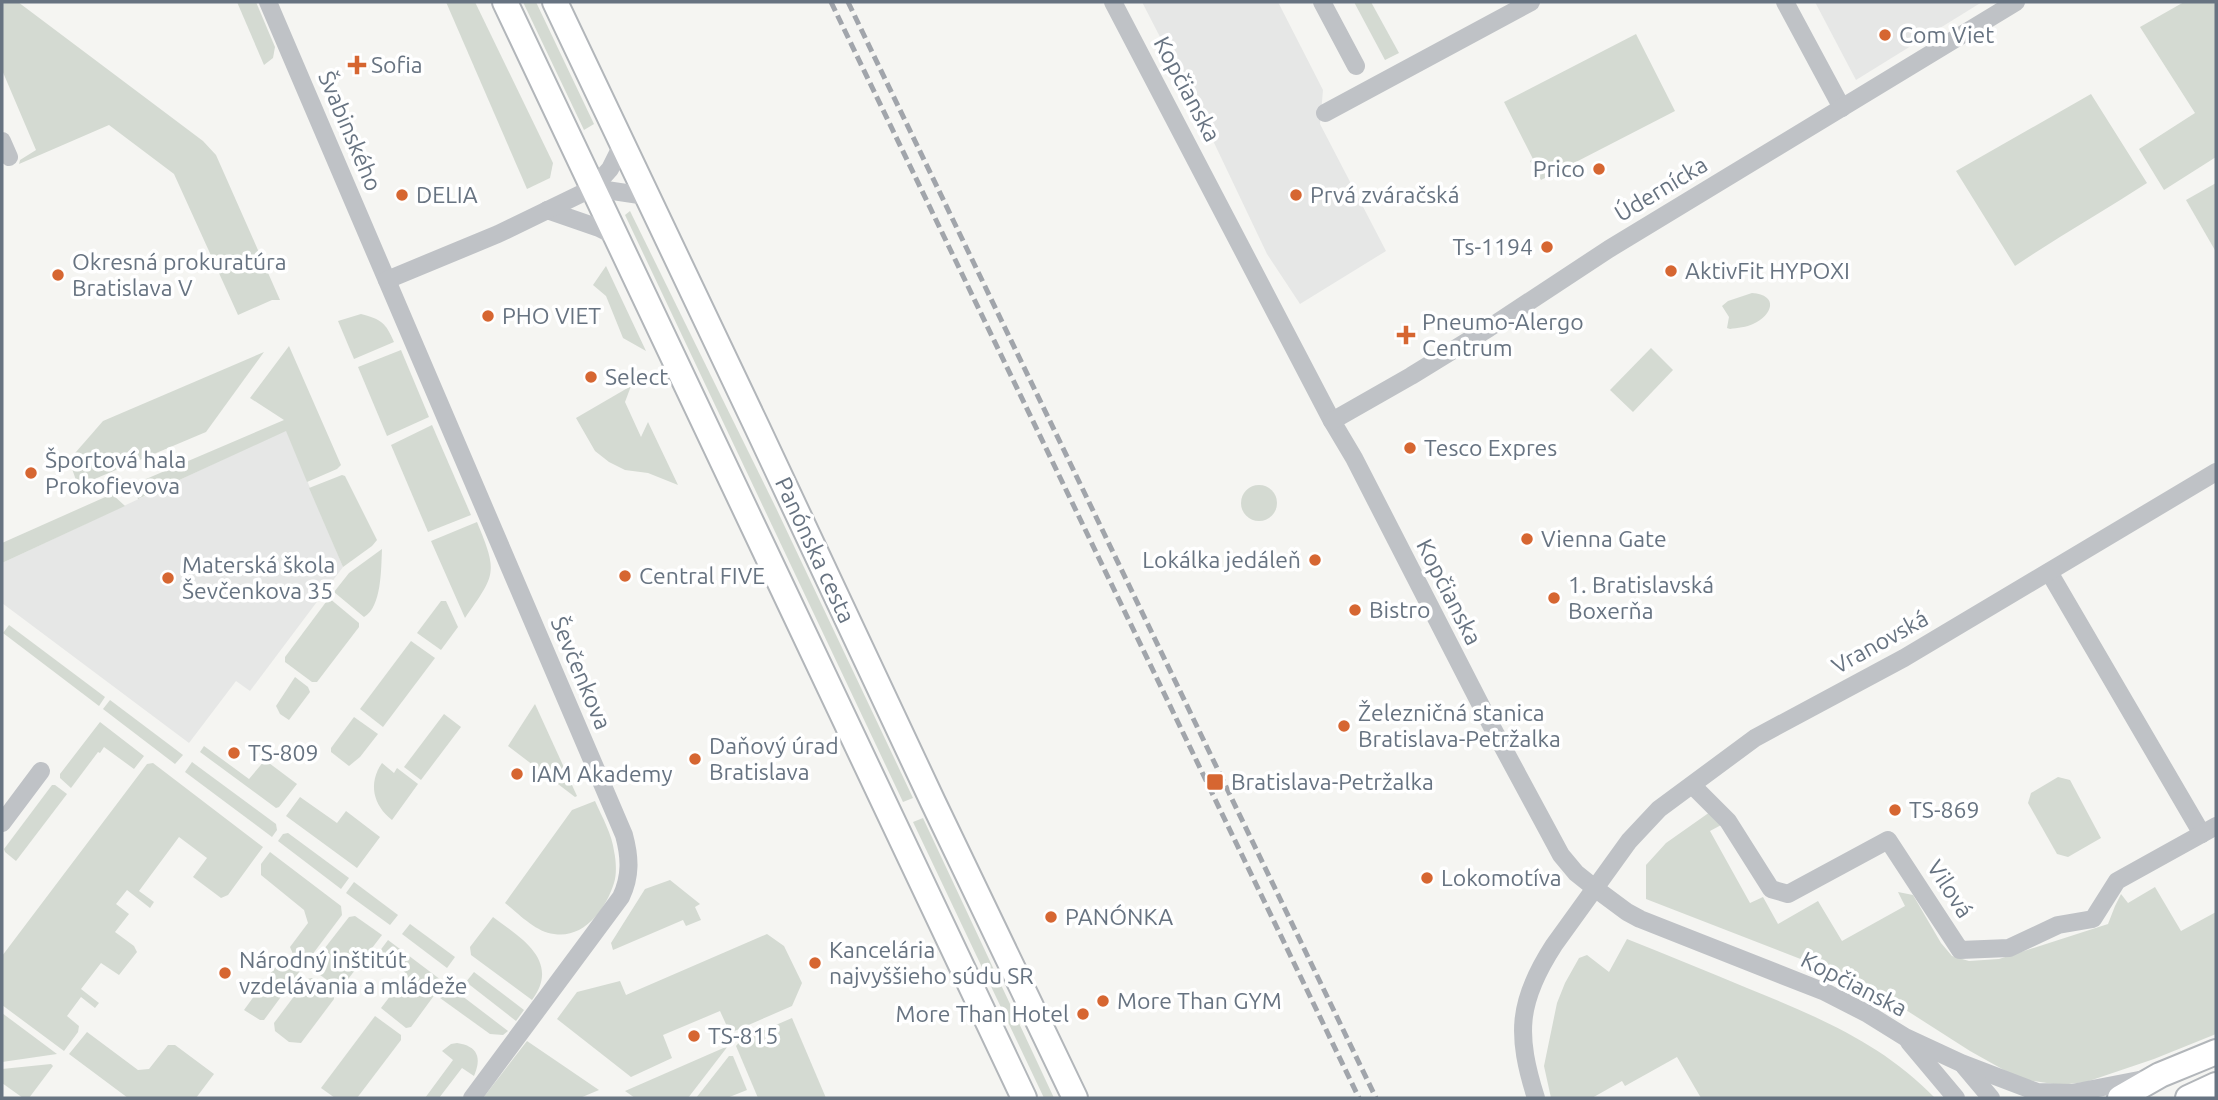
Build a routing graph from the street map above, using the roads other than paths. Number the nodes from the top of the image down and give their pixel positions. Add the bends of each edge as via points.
1 (268, 2) edge
2 (505, 2) edge
3 (555, 2) edge
4 (1113, 2) edge
5 (1322, 2) edge
6 (1531, 2) edge
7 (1785, 2) edge
8 (2016, 2) edge
9 (1356, 66) dead end
10 (1842, 108) junction
11 (1325, 113) dead end
12 (622, 145) junction
13 (593, 188) junction
14 (646, 196) junction
15 (547, 210) junction
16 (615, 236) junction
17 (387, 280) junction
18 (1332, 421) junction
19 (2216, 472) edge
20 (2049, 572) junction
21 (41, 771) dead end
22 (1693, 786) junction
23 (2, 823) edge
24 (2209, 830) edge
25 (1596, 889) junction
26 (1905, 1037) junction
27 (2216, 1052) edge
28 (1961, 1063) junction
29 (2160, 1075) junction
30 (2216, 1086) edge
31 (472, 1098) edge
32 (1024, 1098) edge
33 (1075, 1098) edge
34 (1536, 1098) edge
35 (1956, 1098) edge
36 (1991, 1098) edge
37 (2120, 1098) edge
38 (2189, 1098) edge

1 - 17 street, Švabinského
2 - 13 main road, Panónska cesta
3 - 12 main road, Panónska cesta
4 - 18 street, Kopčianska
5 - 9 street
6 - 11 street
7 - 10 street
8 - 10 street, Údernícka
10 - 18 street, Údernícka
12 - 13 street
12 - 14 main road, Panónska cesta
13 - 14 street
13 - 15 street
13 - 16 main road, Panónska cesta
14 - 33 main road, Panónska cesta
15 - 16 street
15 - 17 street
16 - 32 main road, Panónska cesta
17 - 31 street, Ševčenkova via 624,835 629,857 621,897
18 - 25 street, Kopčianska via 1561,855
19 - 20 street, Vranovská
20 - 22 street, Vranovská via 1904,658 1755,738
20 - 24 street, Vilová
21 - 23 street
22 - 24 street, Vilová via 1728,821 1770,888 1788,894 1888,840 1960,950 2009,948 2057,925 2093,919 2117,881
22 - 25 street, Vranovská via 1659,809
25 - 26 street, Kopčianska via 1634,916 1825,992
25 - 34 street, Vranovská via 1545,959 1527,1000 1522,1045
26 - 28 street, Kopčianska
26 - 35 street, Kopčianska
27 - 29 main road
28 - 29 street, Kopčianska via 2037,1092 2072,1093
28 - 36 street, Kopčianska
29 - 37 main road
30 - 38 main road

